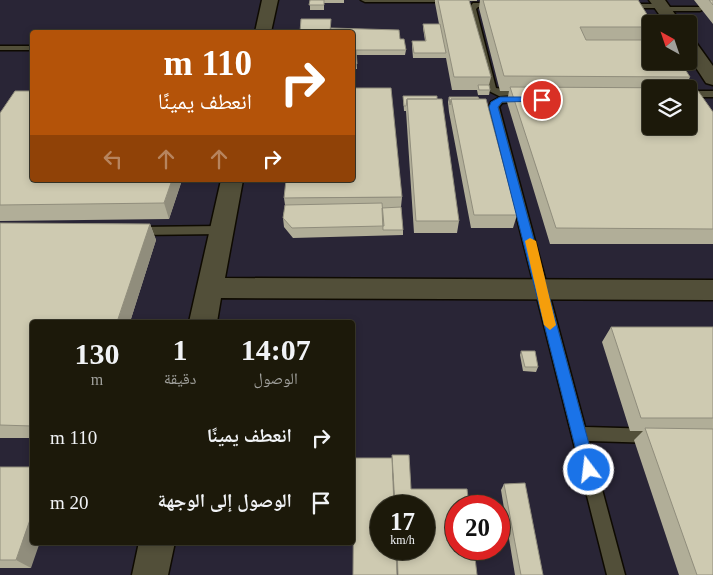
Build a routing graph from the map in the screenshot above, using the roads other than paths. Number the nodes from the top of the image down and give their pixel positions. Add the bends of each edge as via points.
1 (270, 0) edge
2 (365, 0) edge
3 (454, 0) edge
4 (506, 5) edge
5 (661, 5) edge
6 (619, 6) edge
7 (700, 9) dead end
8 (263, 30) edge
9 (0, 48) edge
10 (30, 48) edge
11 (698, 58) edge
12 (713, 79) edge
13 (697, 94) edge
14 (713, 94) edge
15 (697, 100) edge
16 (713, 100) edge
17 (232, 182) edge
18 (222, 230) junction
19 (126, 231) edge
20 (210, 288) junction
21 (541, 290) junction
22 (713, 290) edge
23 (203, 320) edge
24 (579, 434) junction
25 (675, 436) edge
26 (156, 545) edge
27 (150, 575) edge
28 (616, 575) edge

1 - 8 street
2 - 3 lane
4 - 21 lane via 472,7 492,90 534,96 500,100 494,107
5 - 6 lane
5 - 7 lane
9 - 10 lane
11 - 12 street
13 - 14 lane
15 - 16 lane
17 - 18 street
18 - 19 lane
18 - 20 street
20 - 21 street
20 - 23 street
21 - 22 street
21 - 24 lane
24 - 25 lane
24 - 28 lane
26 - 27 street

